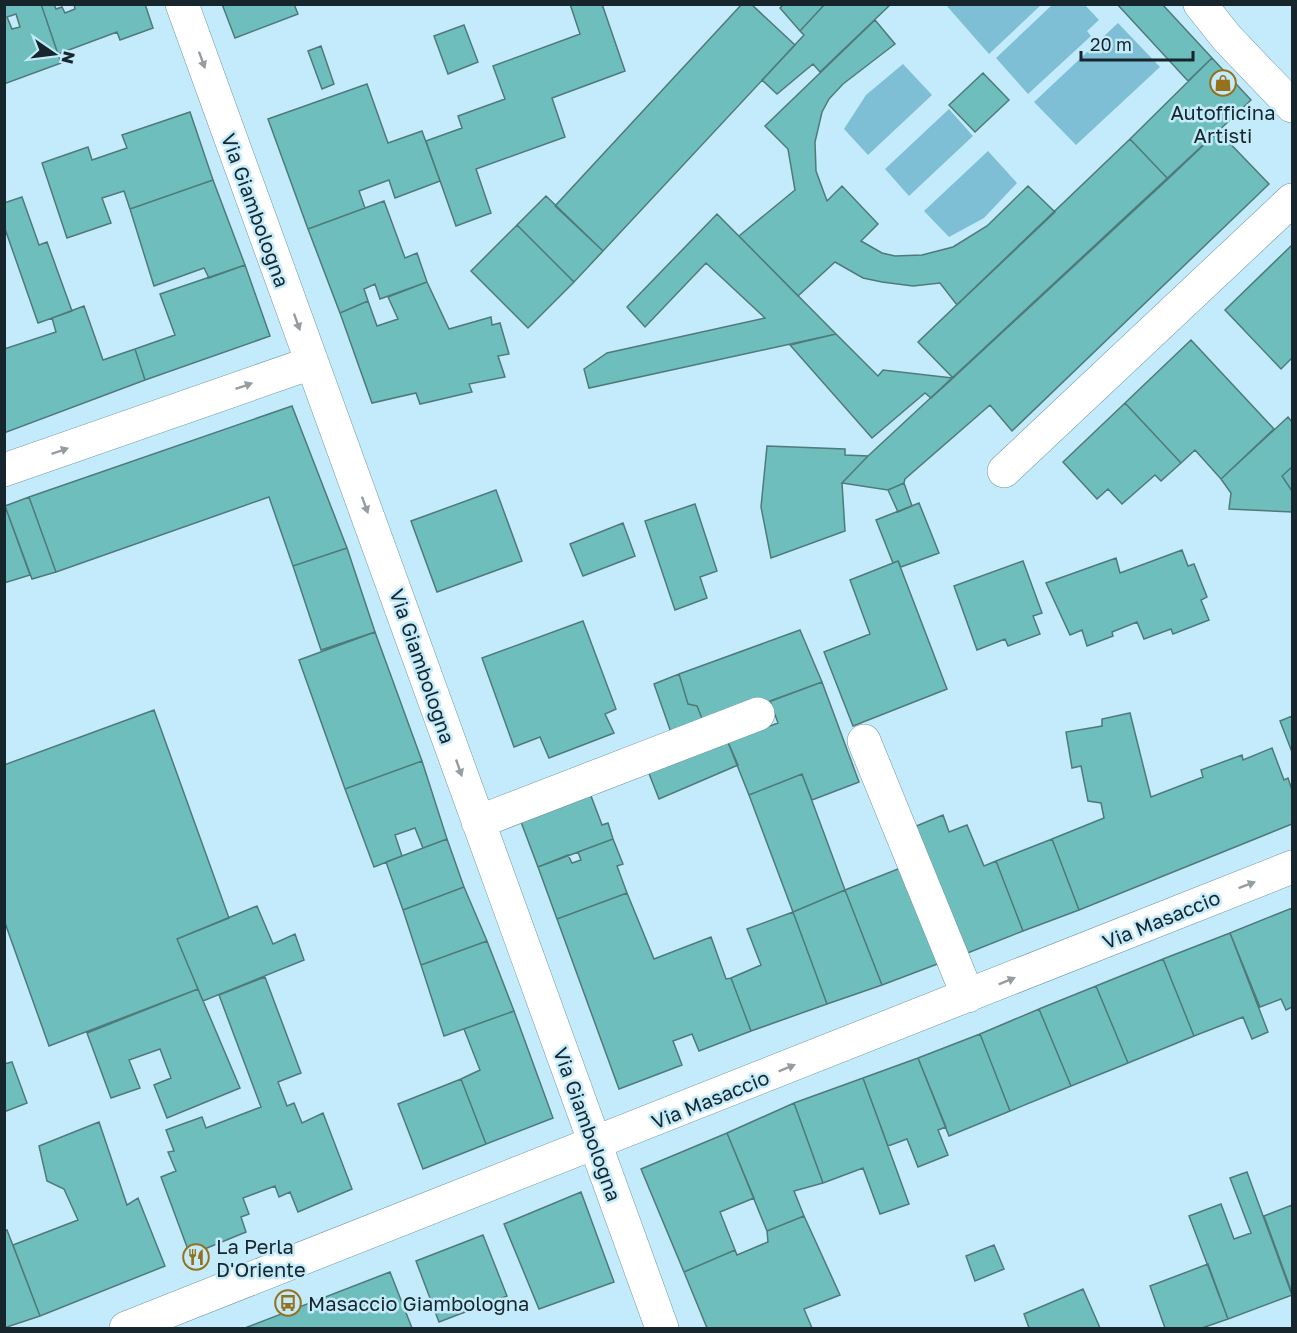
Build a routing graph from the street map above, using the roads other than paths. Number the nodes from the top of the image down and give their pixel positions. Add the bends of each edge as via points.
1 (182, 4) edge
2 (1200, 4) edge
3 (1293, 106) edge
4 (1293, 200) edge
5 (311, 363) junction
6 (4, 470) edge
7 (1004, 471) dead end
8 (758, 714) dead end
9 (864, 741) dead end
10 (478, 822) junction
11 (1293, 867) edge
12 (968, 996) junction
13 (596, 1144) junction
14 (126, 1329) edge
15 (662, 1329) edge

1 -> 5 street, Via Giambologna
2 - 3 street
4 - 7 street
6 -> 5 street
5 -> 10 street, Via Giambologna
8 - 10 street
9 - 12 street
10 - 13 street, Via Giambologna
12 -> 11 street, Via Masaccio
13 -> 12 street, Via Masaccio
13 - 14 street, Via Masaccio
13 - 15 street, Via Giambologna

